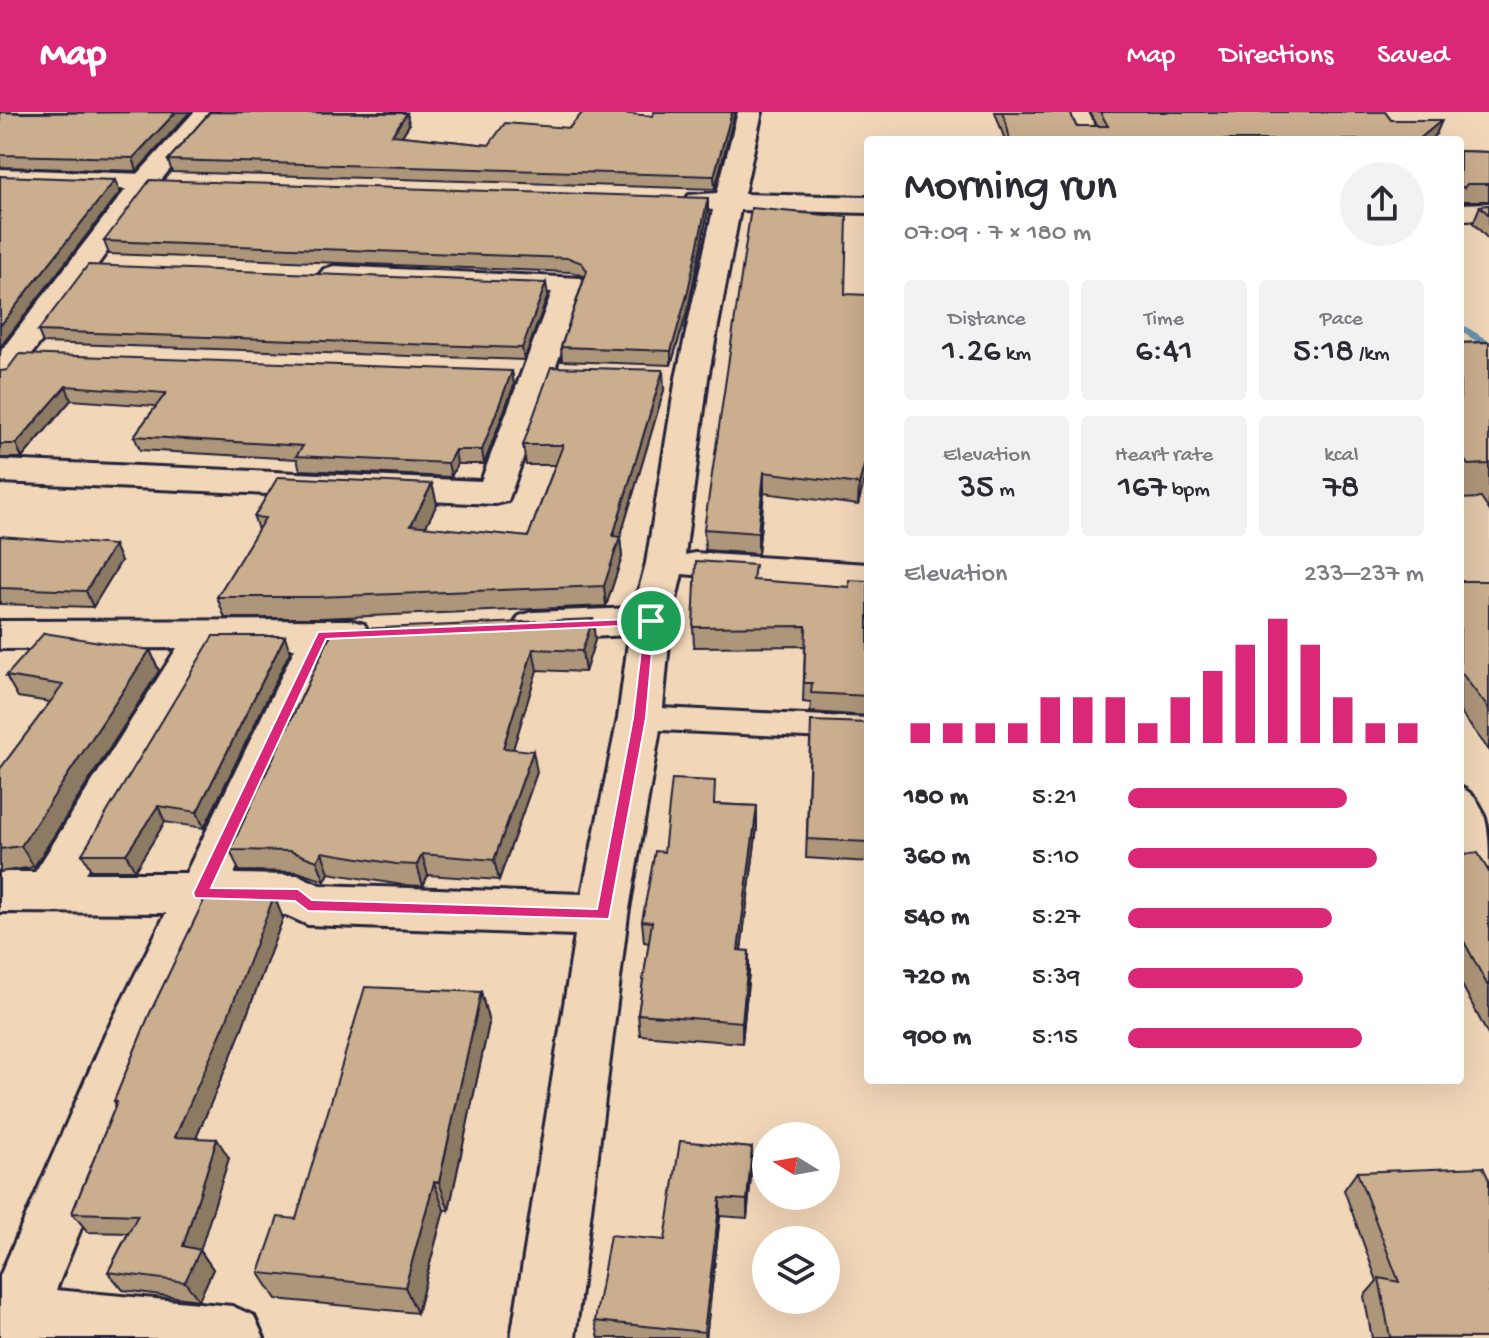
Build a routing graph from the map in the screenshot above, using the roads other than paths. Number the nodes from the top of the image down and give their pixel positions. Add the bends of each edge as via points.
1 (207, 112) edge
2 (750, 112) edge
3 (1076, 112) edge
4 (1087, 136) edge
5 (0, 177) edge
6 (145, 182) junction
7 (177, 183) edge
8 (680, 200) edge
9 (728, 202) junction
10 (864, 205) edge
11 (1489, 211) edge
12 (1464, 212) edge
13 (83, 265) junction
14 (115, 267) edge
15 (303, 274) edge
16 (20, 362) edge
17 (0, 471) edge
18 (665, 563) junction
19 (864, 577) edge
20 (651, 621) junction
21 (494, 627) edge
22 (385, 632) edge
23 (0, 635) edge
24 (206, 635) junction
25 (322, 635) junction
26 (640, 718) junction
27 (864, 729) edge
28 (1464, 811) edge
29 (1488, 847) edge
30 (0, 892) edge
31 (49, 892) junction
32 (201, 893) junction
33 (603, 915) junction
34 (7, 1317) edge
35 (217, 1337) edge
36 (543, 1338) edge

1 - 6 street
2 - 9 street
3 - 4 street
5 - 6 street
6 - 7 street
6 - 13 street
8 - 9 street
9 - 10 street
9 - 18 street via 676,378
11 - 12 street
13 - 14 street
13 - 16 street
15 - 17 street via 570,284 495,493
18 - 19 street
18 - 20 street
20 - 21 street
20 - 26 street
22 - 25 street
23 - 24 street
24 - 25 street
24 - 31 street
25 - 32 street
26 - 27 lane
26 - 33 street
28 - 29 street
30 - 31 street
31 - 32 street
32 - 33 street via 298,895 308,905
32 - 34 street
33 - 36 street
34 - 35 street

